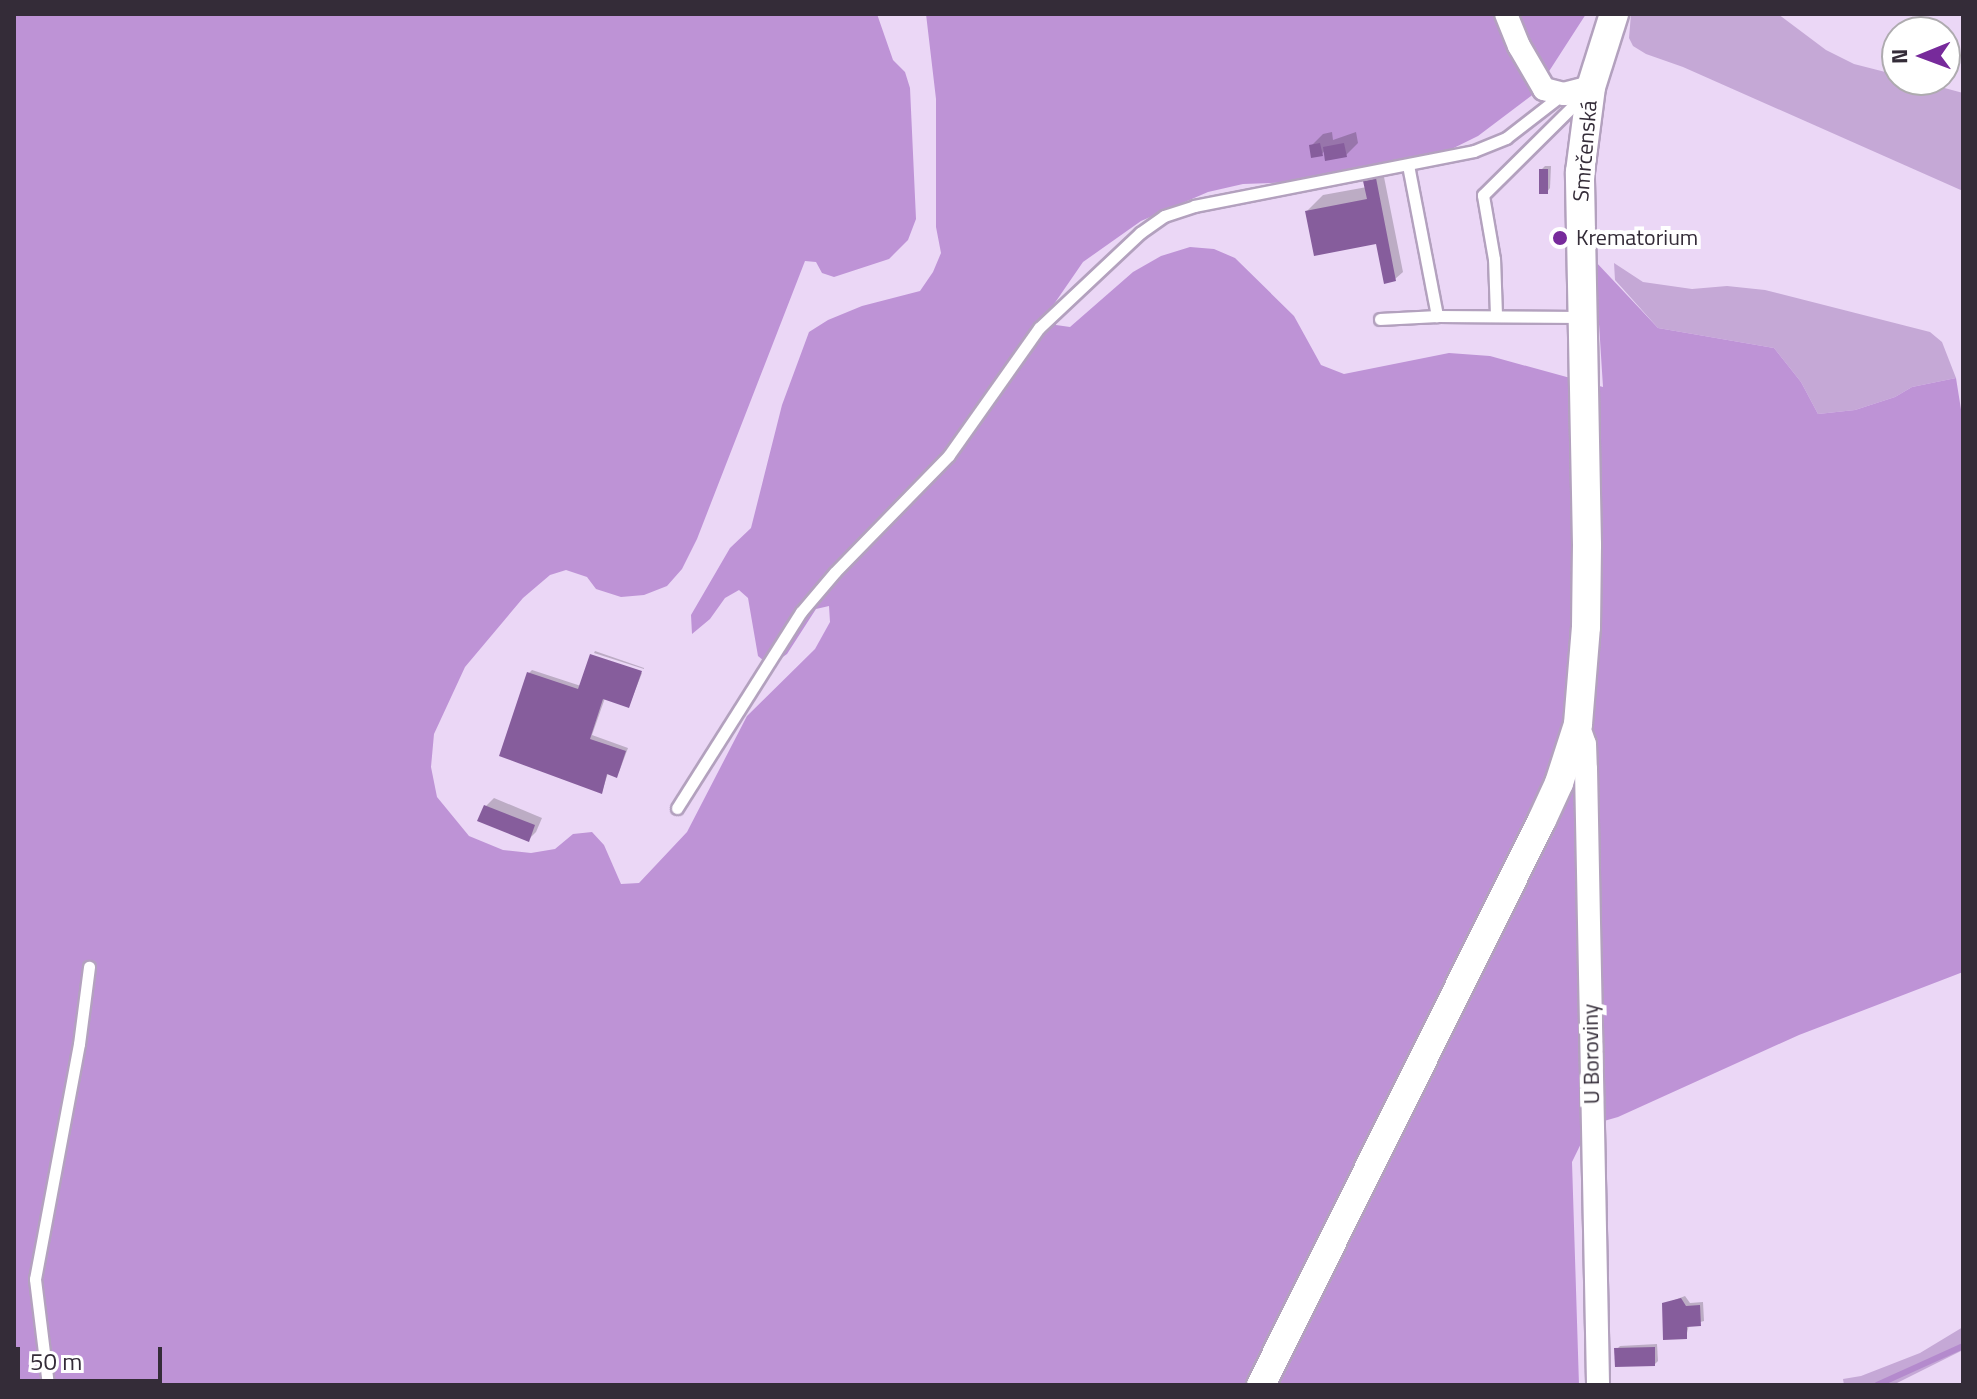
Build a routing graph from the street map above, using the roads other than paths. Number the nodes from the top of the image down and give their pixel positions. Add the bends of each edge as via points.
1 (1506, 14) edge
2 (1614, 14) edge
3 (1577, 91) junction
4 (1408, 165) junction
5 (1496, 315) junction
6 (1437, 316) junction
7 (1582, 317) junction
8 (1380, 319) dead end
9 (1578, 724) junction
10 (677, 808) dead end
11 (89, 967) dead end
12 (48, 1385) edge
13 (1261, 1385) edge
14 (1598, 1385) edge

1 - 3 street via 1544,89
2 - 3 street, Smrčenská
3 - 4 lane via 1506,138 1474,151
3 - 5 lane via 1483,195 1494,259
3 - 7 street, Smrčenská
4 - 6 lane
4 - 10 lane via 1164,216 1090,276 1039,328 949,455 801,612
5 - 6 lane
5 - 7 lane
6 - 8 lane
7 - 9 street, Smrčenská via 1586,627
9 - 13 street, Smrčenská via 1542,820
9 - 14 street, U Boroviny via 1586,769
11 - 12 lane via 35,1279

